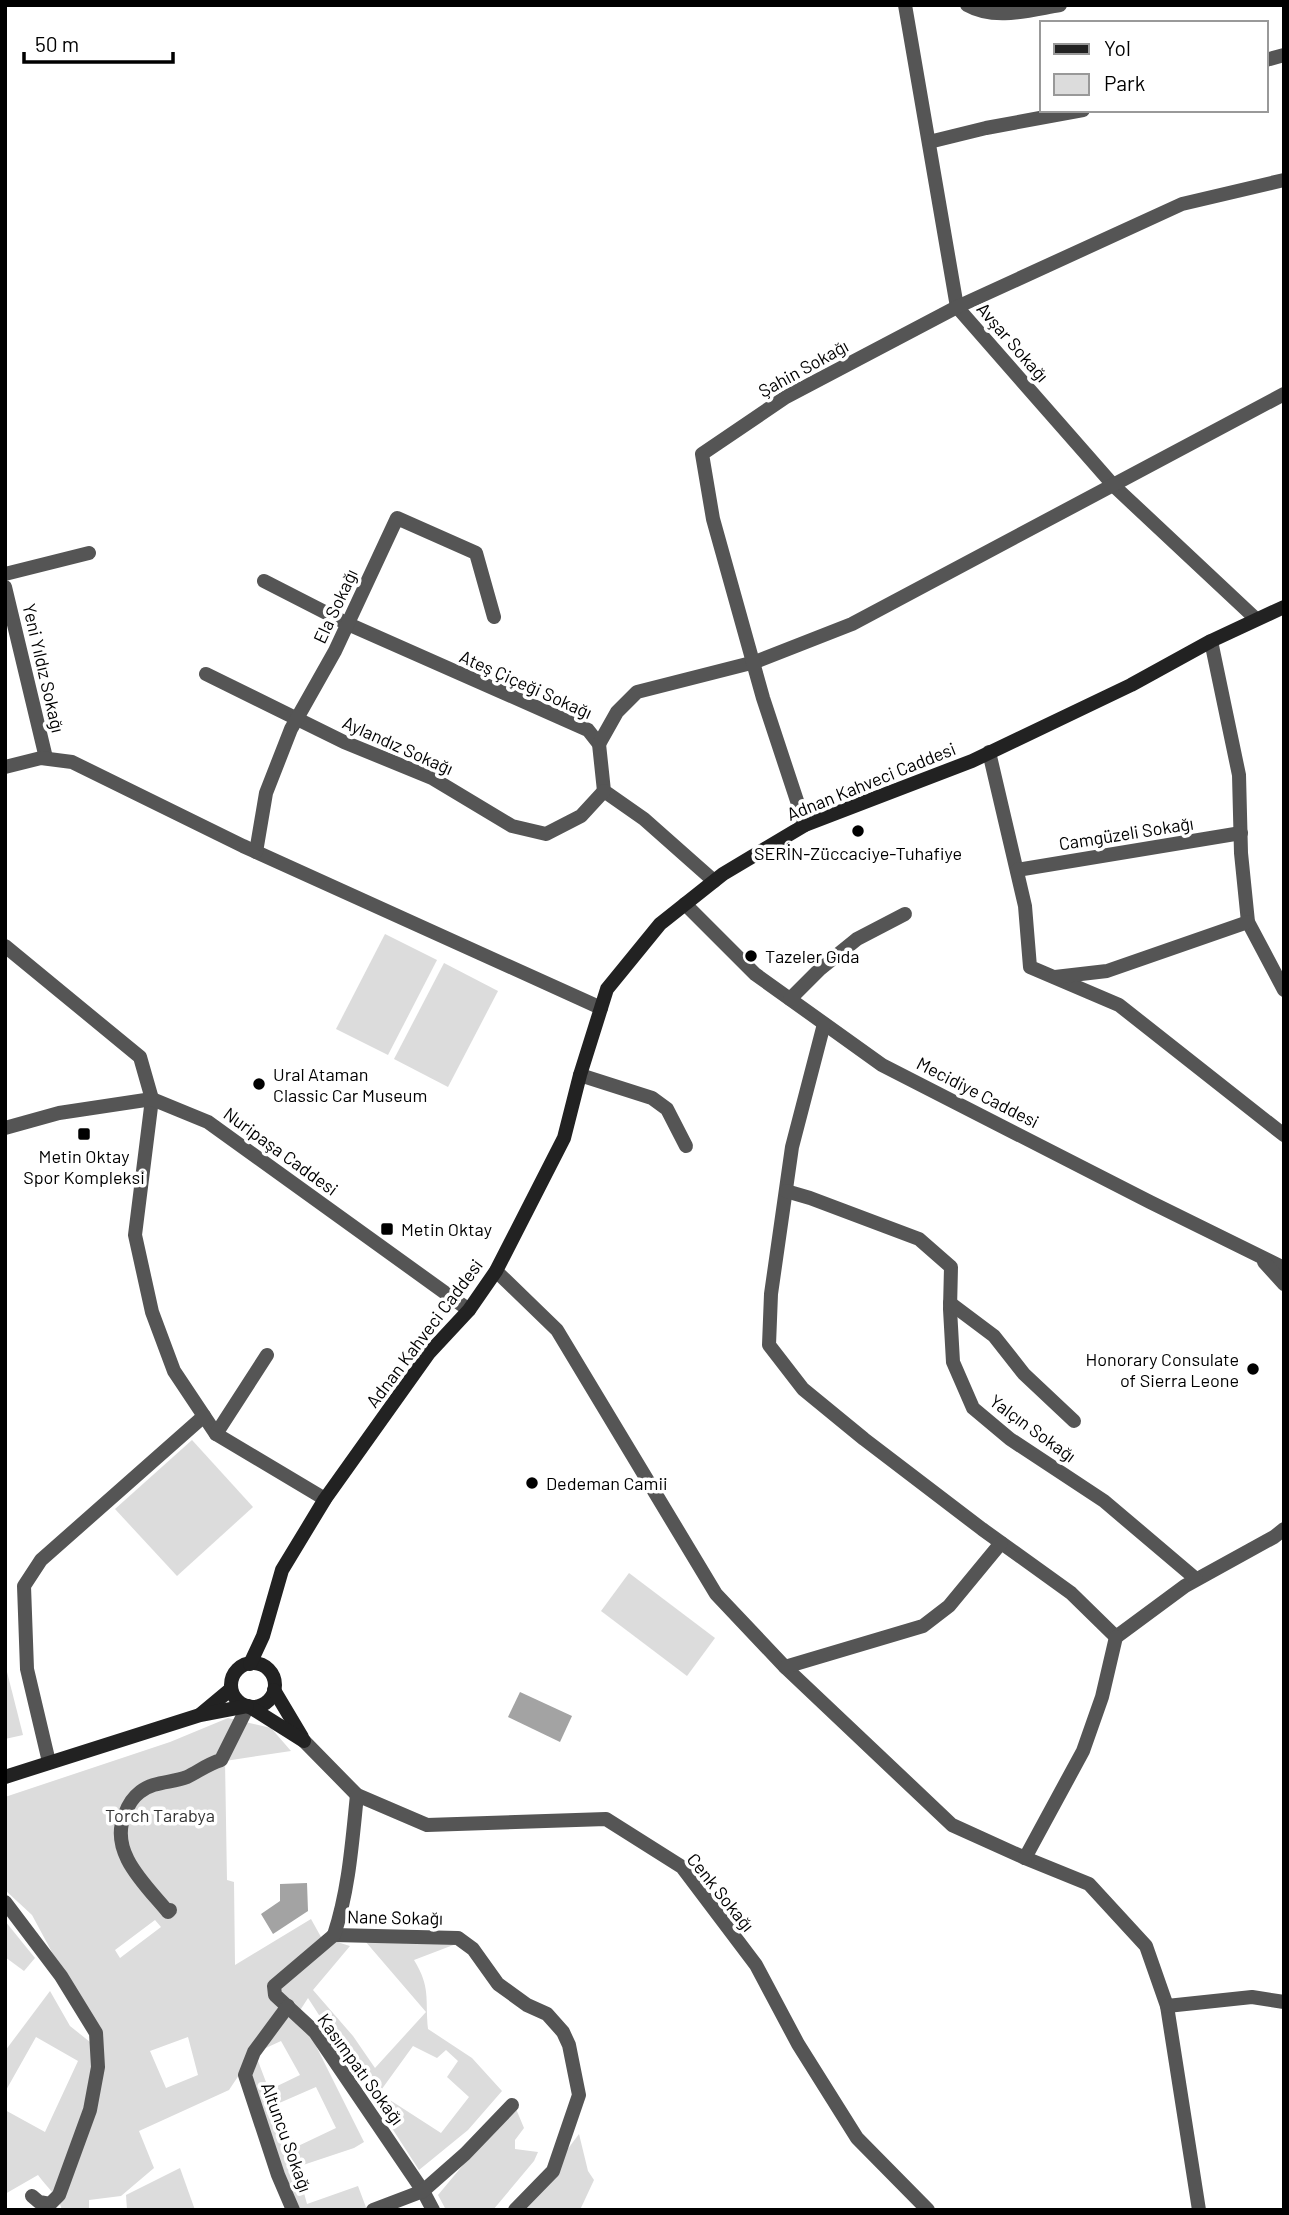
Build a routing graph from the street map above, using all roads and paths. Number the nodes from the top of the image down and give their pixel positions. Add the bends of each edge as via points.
1 (905, 5) edge
2 (967, 5) edge
3 (1060, 5) edge
4 (1072, 112) edge
5 (929, 142) junction
6 (1284, 180) edge
7 (957, 307) junction
8 (1284, 394) edge
9 (1114, 486) junction
10 (89, 553) dead end
11 (5, 575) edge
12 (264, 581) dead end
13 (5, 587) edge
14 (1284, 607) edge
15 (494, 617) dead end
16 (1256, 619) junction
17 (348, 624) junction
18 (1211, 641) junction
19 (755, 662) junction
20 (206, 674) dead end
21 (296, 719) junction
22 (598, 744) junction
23 (989, 752) junction
24 (46, 758) junction
25 (5, 767) edge
26 (604, 791) junction
27 (805, 825) junction
28 (1241, 833) junction
29 (256, 852) junction
30 (1017, 870) junction
31 (714, 881) junction
32 (685, 904) junction
33 (905, 914) dead end
34 (1248, 922) junction
35 (5, 946) edge
36 (1055, 977) junction
37 (1284, 990) edge
38 (790, 999) junction
39 (601, 1007) junction
40 (824, 1024) junction
41 (580, 1075) junction
42 (152, 1100) junction
43 (5, 1128) edge
44 (1284, 1135) edge
45 (686, 1146) dead end
46 (786, 1191) junction
47 (1258, 1255) junction
48 (1284, 1268) edge
49 (496, 1270) junction
50 (1284, 1284) edge
51 (950, 1303) junction
52 (468, 1310) junction
53 (267, 1355) dead end
54 (204, 1416) junction
55 (1074, 1421) dead end
56 (216, 1434) junction
57 (326, 1499) junction
58 (1284, 1530) edge
59 (1001, 1543) junction
60 (1196, 1579) junction
61 (263, 1636) junction
62 (1116, 1637) junction
63 (250, 1664) junction
64 (785, 1667) junction
65 (265, 1668) junction
66 (231, 1689) junction
67 (274, 1690) junction
68 (248, 1706) junction
69 (200, 1715) junction
70 (304, 1741) junction
71 (49, 1762) junction
72 (5, 1777) edge
73 (357, 1795) junction
74 (1025, 1858) junction
75 (5, 1902) edge
76 (170, 1910) dead end
77 (334, 1935) junction
78 (1284, 2002) edge
79 (288, 2006) junction
80 (1167, 2006) junction
81 (512, 2105) dead end
82 (423, 2191) junction
83 (32, 2196) dead end
84 (293, 2210) edge
85 (373, 2210) edge
86 (433, 2210) edge
87 (515, 2210) edge
88 (928, 2210) edge
89 (1199, 2210) edge

1 - 5 street, Avşar Sokağı
2 - 3 street via 1006,14
4 - 5 street
5 - 7 street, Avşar Sokağı
6 - 7 street, Şahin Sokağı via 1182,204
7 - 9 street, Avşar Sokağı
7 - 19 street, Şahin Sokağı via 786,397 702,454 713,519
8 - 9 street
9 - 16 street, Avşar Sokağı
9 - 19 street via 852,624
10 - 11 street
12 - 17 street, Ateş Çiçeği Sokağı
13 - 24 street, Yeni Yıldız Sokağı
14 - 16 main road, Adnan Kahveci Caddesi
15 - 17 street, Ela Sokağı via 476,553 397,518
16 - 18 main road, Adnan Kahveci Caddesi
17 - 21 street, Ela Sokağı
17 - 22 street, Ateş Çiçeği Sokağı via 588,730
18 - 23 main road, Adnan Kahveci Caddesi
18 - 28 street via 1239,775
19 - 22 street via 637,692 617,712
19 - 27 street, Şahin Sokağı
20 - 21 street, Aylandız Sokağı
21 - 26 street, Aylandız Sokağı via 432,779 512,826 546,834 581,816
21 - 29 street, Ela Sokağı via 266,793
22 - 26 street, Ateş Çiçeği Sokağı
23 - 27 main road, Adnan Kahveci Caddesi
23 - 30 street
24 - 25 street
24 - 29 street via 72,762
26 - 31 street via 644,819
27 - 31 main road, Adnan Kahveci Caddesi
28 - 30 street, Camgüzeli Sokağı
28 - 34 street
29 - 39 street
30 - 36 street via 1030,967
31 - 32 main road, Adnan Kahveci Caddesi
32 - 38 street, Mecidiye Caddesi via 755,974
32 - 39 main road, Adnan Kahveci Caddesi via 660,924 607,989
33 - 38 street via 857,939
34 - 36 street via 1107,971
34 - 37 street
35 - 42 street via 140,1057
36 - 44 street via 1119,1005
38 - 40 street, Mecidiye Caddesi
39 - 41 main road, Adnan Kahveci Caddesi
40 - 46 street via 792,1147
40 - 47 street, Mecidiye Caddesi via 882,1065
41 - 45 street via 652,1098 667,1109
41 - 49 main road, Adnan Kahveci Caddesi via 564,1138
42 - 43 street, Nuripaşa Caddesi via 59,1113
42 - 52 street, Nuripaşa Caddesi via 208,1122
42 - 54 street via 135,1235 152,1312 174,1371
46 - 51 street, Yalçın Sokağı via 919,1239 951,1267
46 - 59 street via 771,1294 769,1345 803,1389
47 - 48 street, Mecidiye Caddesi
47 - 50 street
49 - 52 main road, Adnan Kahveci Caddesi
49 - 64 street via 557,1329 716,1594
51 - 55 street via 994,1336 1024,1374
51 - 60 street, Yalçın Sokağı via 953,1362 973,1408 1010,1439 1104,1501
52 - 57 main road, Adnan Kahveci Caddesi via 429,1353
53 - 56 street
54 - 56 street
54 - 71 street via 41,1560 24,1586 27,1669
56 - 57 street
57 - 61 main road, Adnan Kahveci Caddesi via 282,1570
58 - 60 street
59 - 62 street via 1071,1593
59 - 64 street via 949,1606 923,1626
60 - 62 street
61 - 63 main road
61 - 65 main road
62 - 74 street via 1083,1751
63 - 65 main road
63 - 66 main road via 236,1671
64 - 74 street via 952,1825
65 - 67 main road via 272,1675
66 - 68 main road via 234,1697
66 - 69 main road
67 - 68 main road via 266,1702
67 - 70 main road
68 - 69 main road
68 - 70 main road
68 - 76 street via 221,1760 142,1790 121,1822 125,1858
69 - 71 main road
70 - 73 street, Cenk Sokağı
71 - 72 main road
73 - 77 street via 349,1876
73 - 88 street, Cenk Sokağı via 426,1825 606,1819 681,1867 756,1965 798,2044 857,2138
74 - 80 street via 1089,1884 1146,1946
75 - 83 street via 61,1976 96,2033 99,2067 90,2110 59,2195 50,2204
77 - 79 street via 274,1986 275,1995
77 - 87 street, Nane Sokağı via 458,1938 473,1949 498,1984 547,2014 563,2032 579,2095 553,2171
78 - 80 street via 1252,1997
79 - 82 street, Kasımpatı Sokağı via 315,2032
79 - 84 street, Altuncu Sokağı via 254,2052 245,2075
80 - 89 street
81 - 82 street
82 - 85 street
82 - 86 street, Kasımpatı Sokağı

